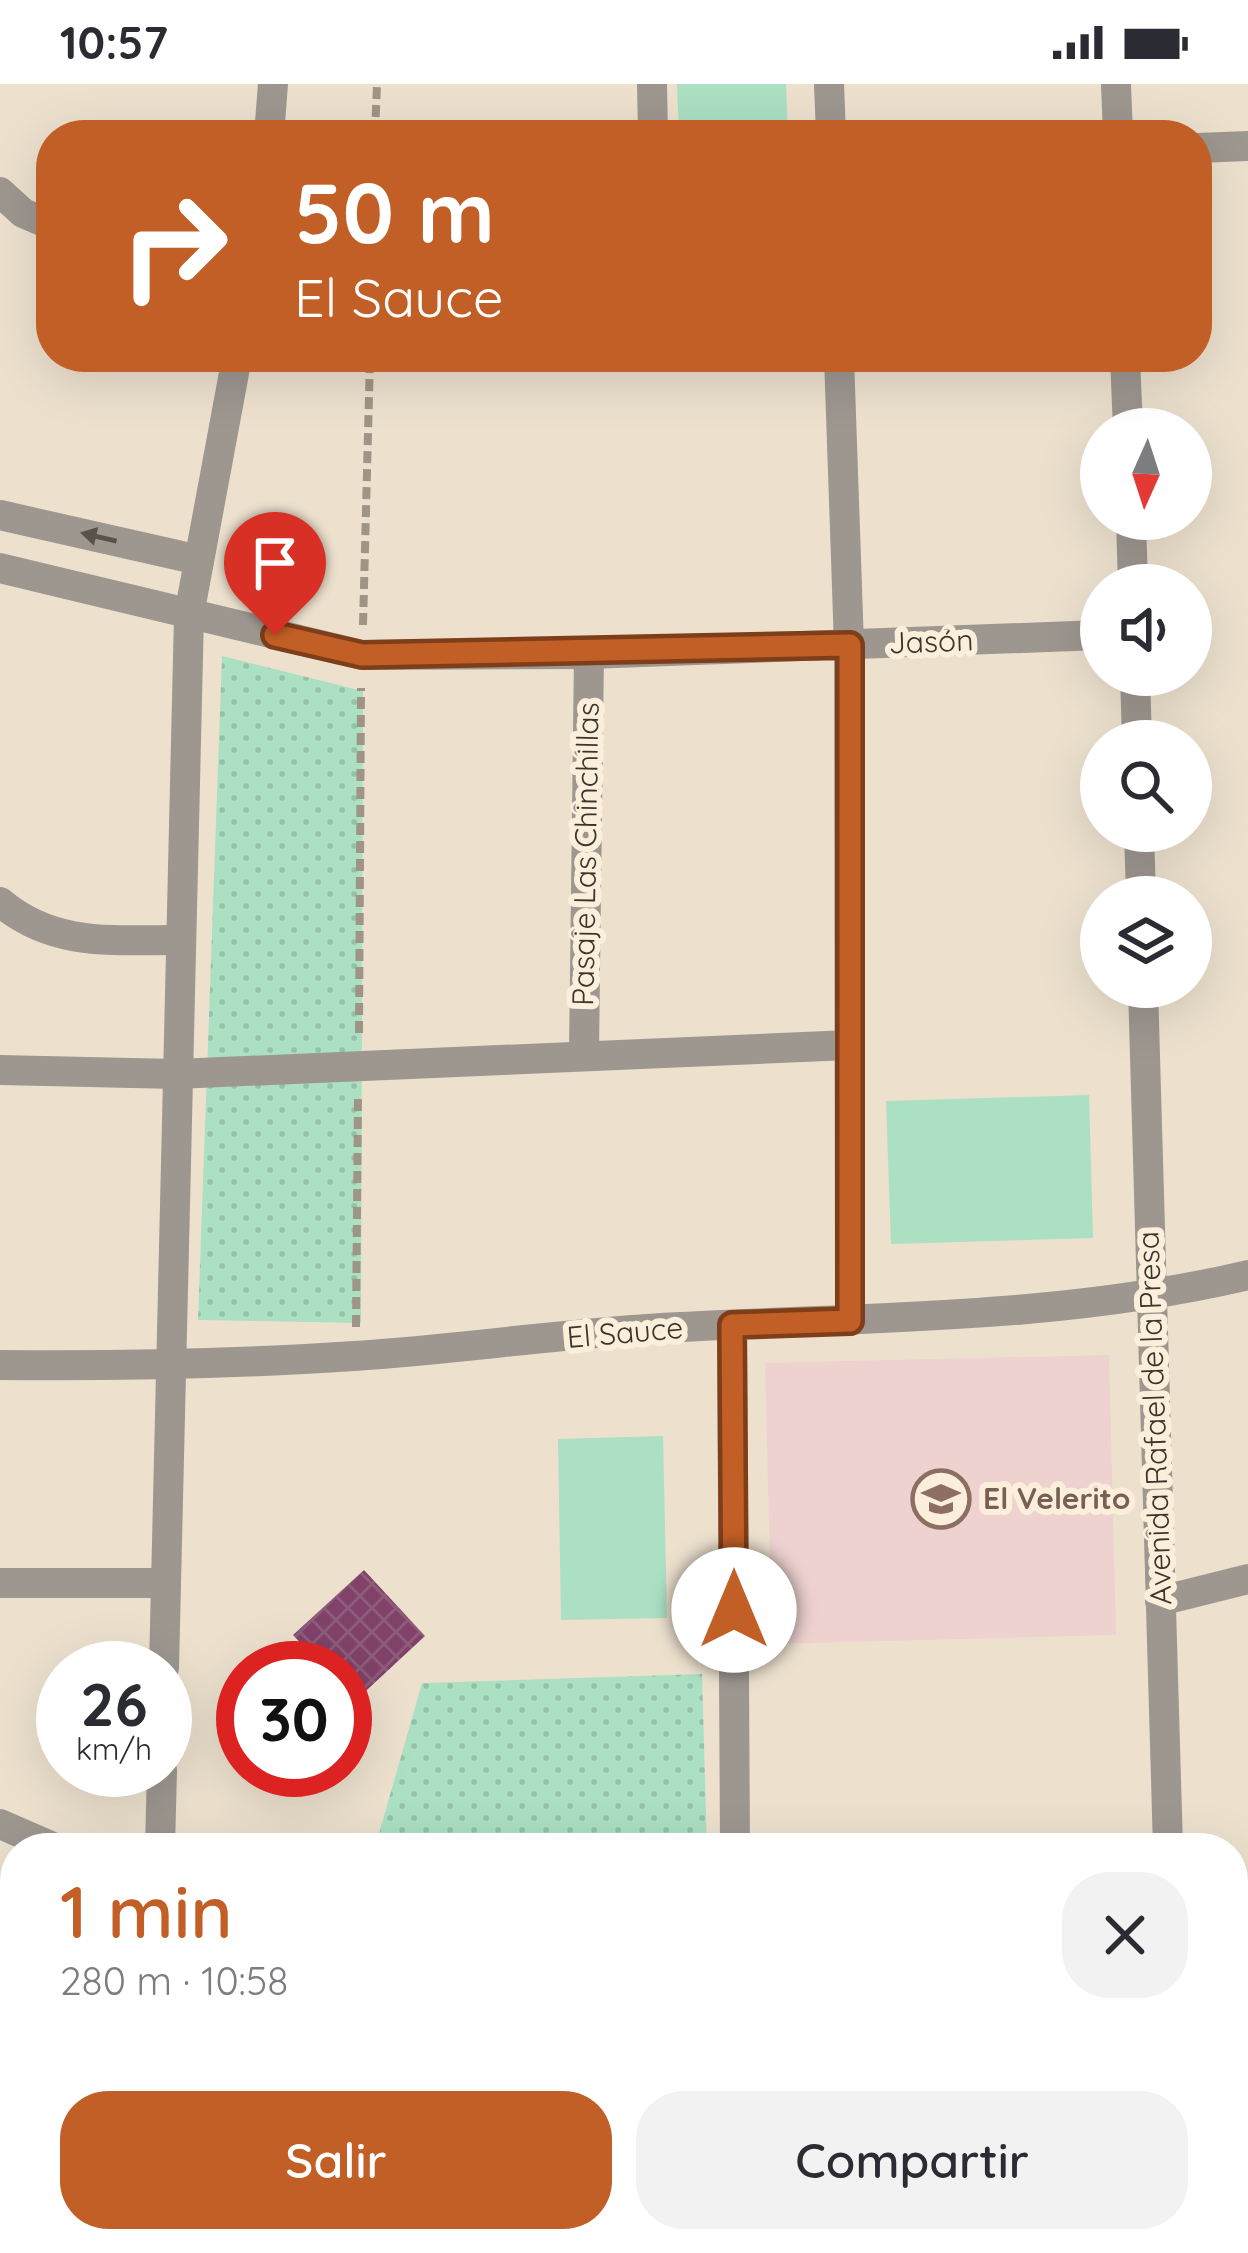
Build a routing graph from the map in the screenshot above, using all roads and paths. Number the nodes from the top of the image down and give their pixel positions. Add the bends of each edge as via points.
1 (272, 84) edge
2 (377, 84) edge
3 (652, 84) edge
4 (830, 84) edge
5 (1116, 84) edge
6 (269, 120) edge
7 (376, 120) edge
8 (653, 120) edge
9 (831, 120) edge
10 (1117, 120) edge
11 (1248, 146) edge
12 (1212, 147) edge
13 (0, 192) edge
14 (36, 218) edge
15 (234, 372) edge
16 (370, 372) edge
17 (840, 372) edge
18 (1126, 372) edge
19 (1127, 408) edge
20 (0, 515) edge
21 (199, 560) junction
22 (0, 568) edge
23 (189, 615) junction
24 (1080, 636) edge
25 (850, 645) junction
26 (589, 654) junction
27 (362, 655) junction
28 (0, 902) edge
29 (178, 940) junction
30 (1143, 1008) edge
31 (850, 1046) junction
32 (584, 1053) junction
33 (358, 1066) junction
34 (0, 1070) edge
35 (176, 1074) junction
36 (1248, 1275) edge
37 (1150, 1298) junction
38 (850, 1321) junction
39 (732, 1325) junction
40 (356, 1356) junction
41 (0, 1365) edge
42 (170, 1366) junction
43 (1248, 1580) edge
44 (0, 1583) edge
45 (166, 1583) junction
46 (1160, 1601) junction
47 (165, 1641) edge
48 (161, 1797) edge
49 (160, 1833) edge
50 (735, 1833) edge
51 (1168, 1833) edge

1 - 6 street
2 - 7 path
3 - 8 street
4 - 9 street
5 - 10 street
11 - 12 street
13 - 14 street
15 - 21 street
16 - 27 path
17 - 25 street
18 - 19 street
21 -> 20 street
21 - 23 street
22 - 23 street, Jasón
23 - 27 street, Jasón
23 - 29 street
24 - 25 street, Jasón
25 - 26 street, Jasón
25 - 31 street
26 - 27 street, Jasón
26 - 32 street, Pasaje Las Chinchillas
27 - 33 path
28 - 29 street via 34,927 73,939
29 - 35 street
30 - 37 street, Avenida Rafael de la Presa
31 - 32 street
31 - 38 street
32 - 33 street
33 - 35 street
33 - 40 path
34 - 35 street
35 - 42 street
36 - 37 street, El Sauce
37 - 38 street, El Sauce
37 - 46 street, Avenida Rafael de la Presa
38 - 39 street, El Sauce
39 - 40 street, El Sauce
39 - 50 street
40 - 42 street, El Sauce
41 - 42 street, El Sauce
42 - 45 street
43 - 46 street
44 - 45 street
45 - 47 street
46 - 51 street, Avenida Rafael de la Presa
48 - 49 street

